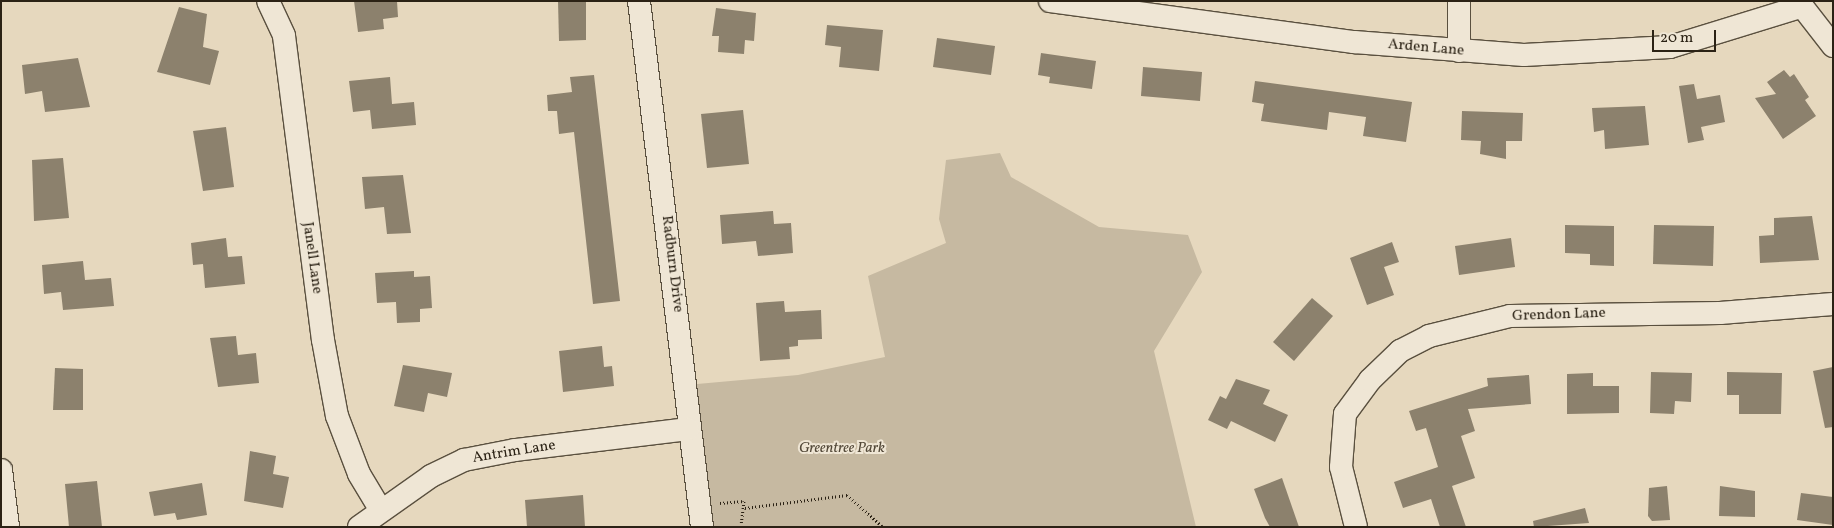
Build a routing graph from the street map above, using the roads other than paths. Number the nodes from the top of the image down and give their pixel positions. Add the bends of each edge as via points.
1 (268, 1) edge
2 (639, 1) edge
3 (1050, 1) edge
4 (1459, 1) edge
5 (1799, 4) edge
6 (1833, 46) edge
7 (1459, 51) junction
8 (1833, 304) edge
9 (688, 430) junction
10 (1, 470) edge
11 (380, 509) junction
12 (8, 527) edge
13 (359, 527) edge
14 (702, 527) edge
15 (1356, 527) edge

1 - 11 street, Janell Lane via 284,36 323,340 337,416 359,474
2 - 9 street, Radburn Drive via 684,359
3 - 7 street, Arden Lane
4 - 7 street
5 - 6 street
5 - 7 street, Arden Lane via 1670,47 1524,55
8 - 15 street, Grendon Lane via 1720,313 1510,316 1429,336 1400,351 1370,380 1345,414 1341,468
9 - 11 street, Antrim Lane via 464,460
9 - 14 street, Radburn Drive
10 - 12 street
11 - 13 street, Antrim Lane

